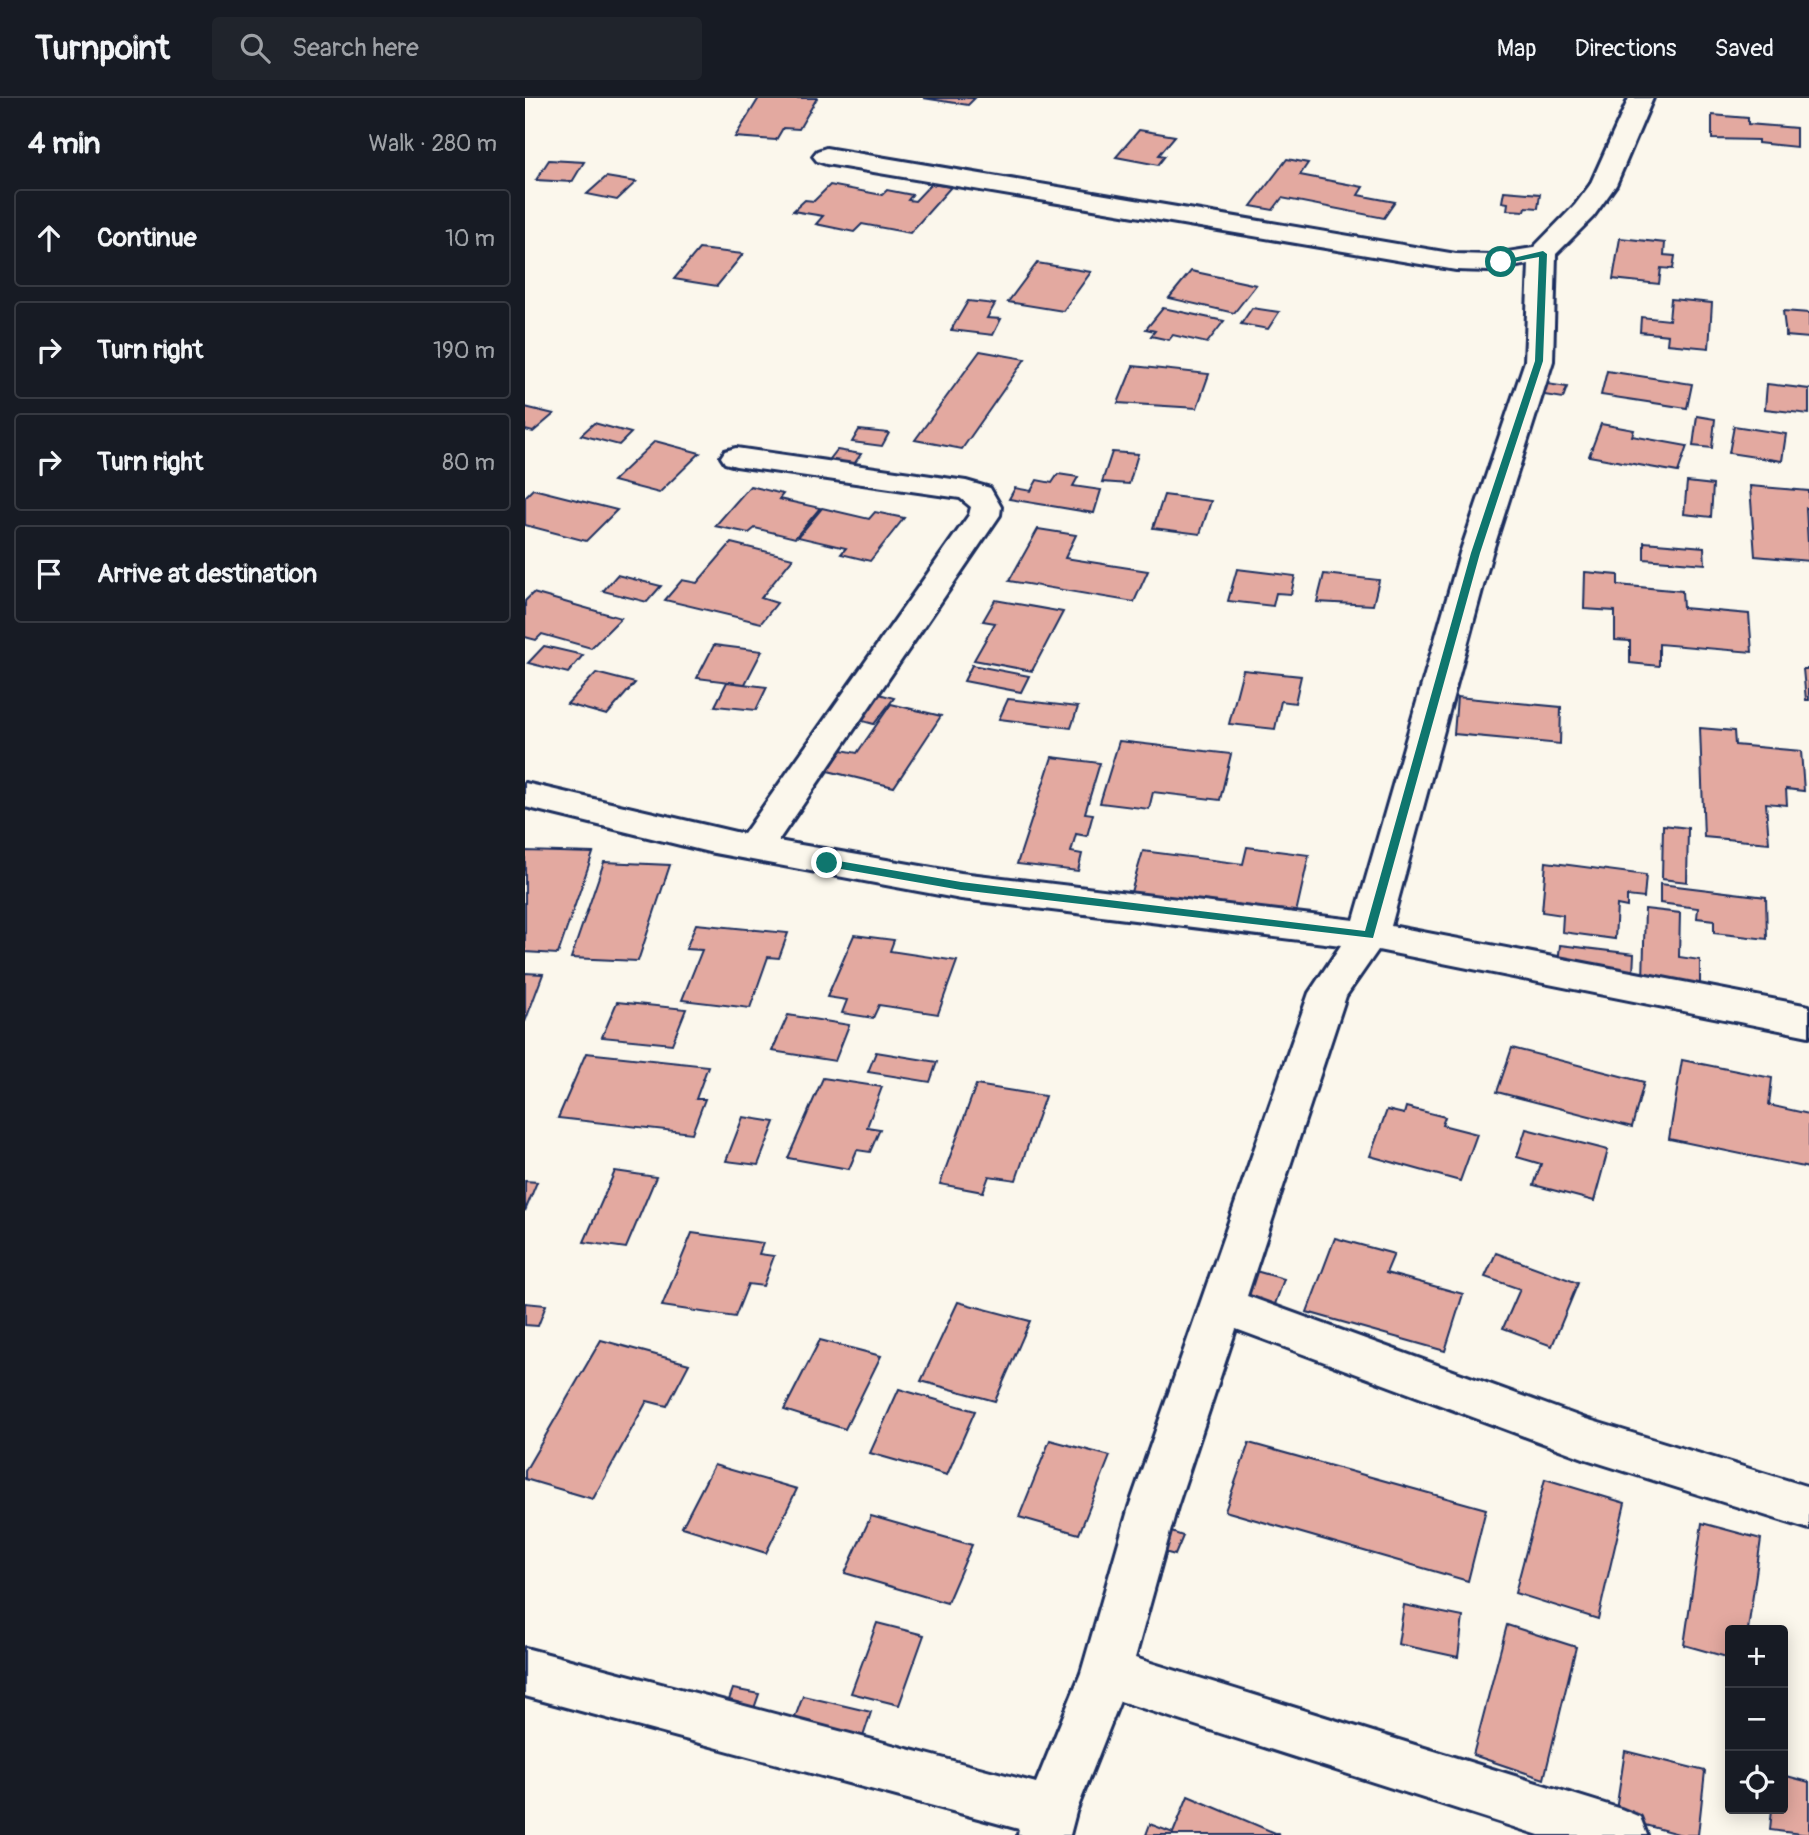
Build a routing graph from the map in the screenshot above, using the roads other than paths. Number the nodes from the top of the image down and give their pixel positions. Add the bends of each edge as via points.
1 (1641, 98) edge
2 (826, 156) dead end
3 (1543, 254) junction
4 (736, 457) dead end
5 (525, 795) edge
6 (753, 849) junction
7 (1369, 935) junction
8 (1809, 1021) edge
9 (1221, 1305) junction
10 (1809, 1508) edge
11 (525, 1672) edge
12 (1106, 1673) junction
13 (1047, 1824) edge
14 (1621, 1835) edge

1 - 3 street via 1609,176
2 - 3 street via 1444,261 1489,263
3 - 7 street via 1539,361 1468,578
4 - 6 street via 966,490 979,495 986,507
5 - 6 street
6 - 7 street via 961,886
7 - 8 street
7 - 9 street via 1328,993
9 - 10 street via 1644,1461
9 - 12 street via 1153,1507
11 - 13 street
12 - 13 street
12 - 14 street

